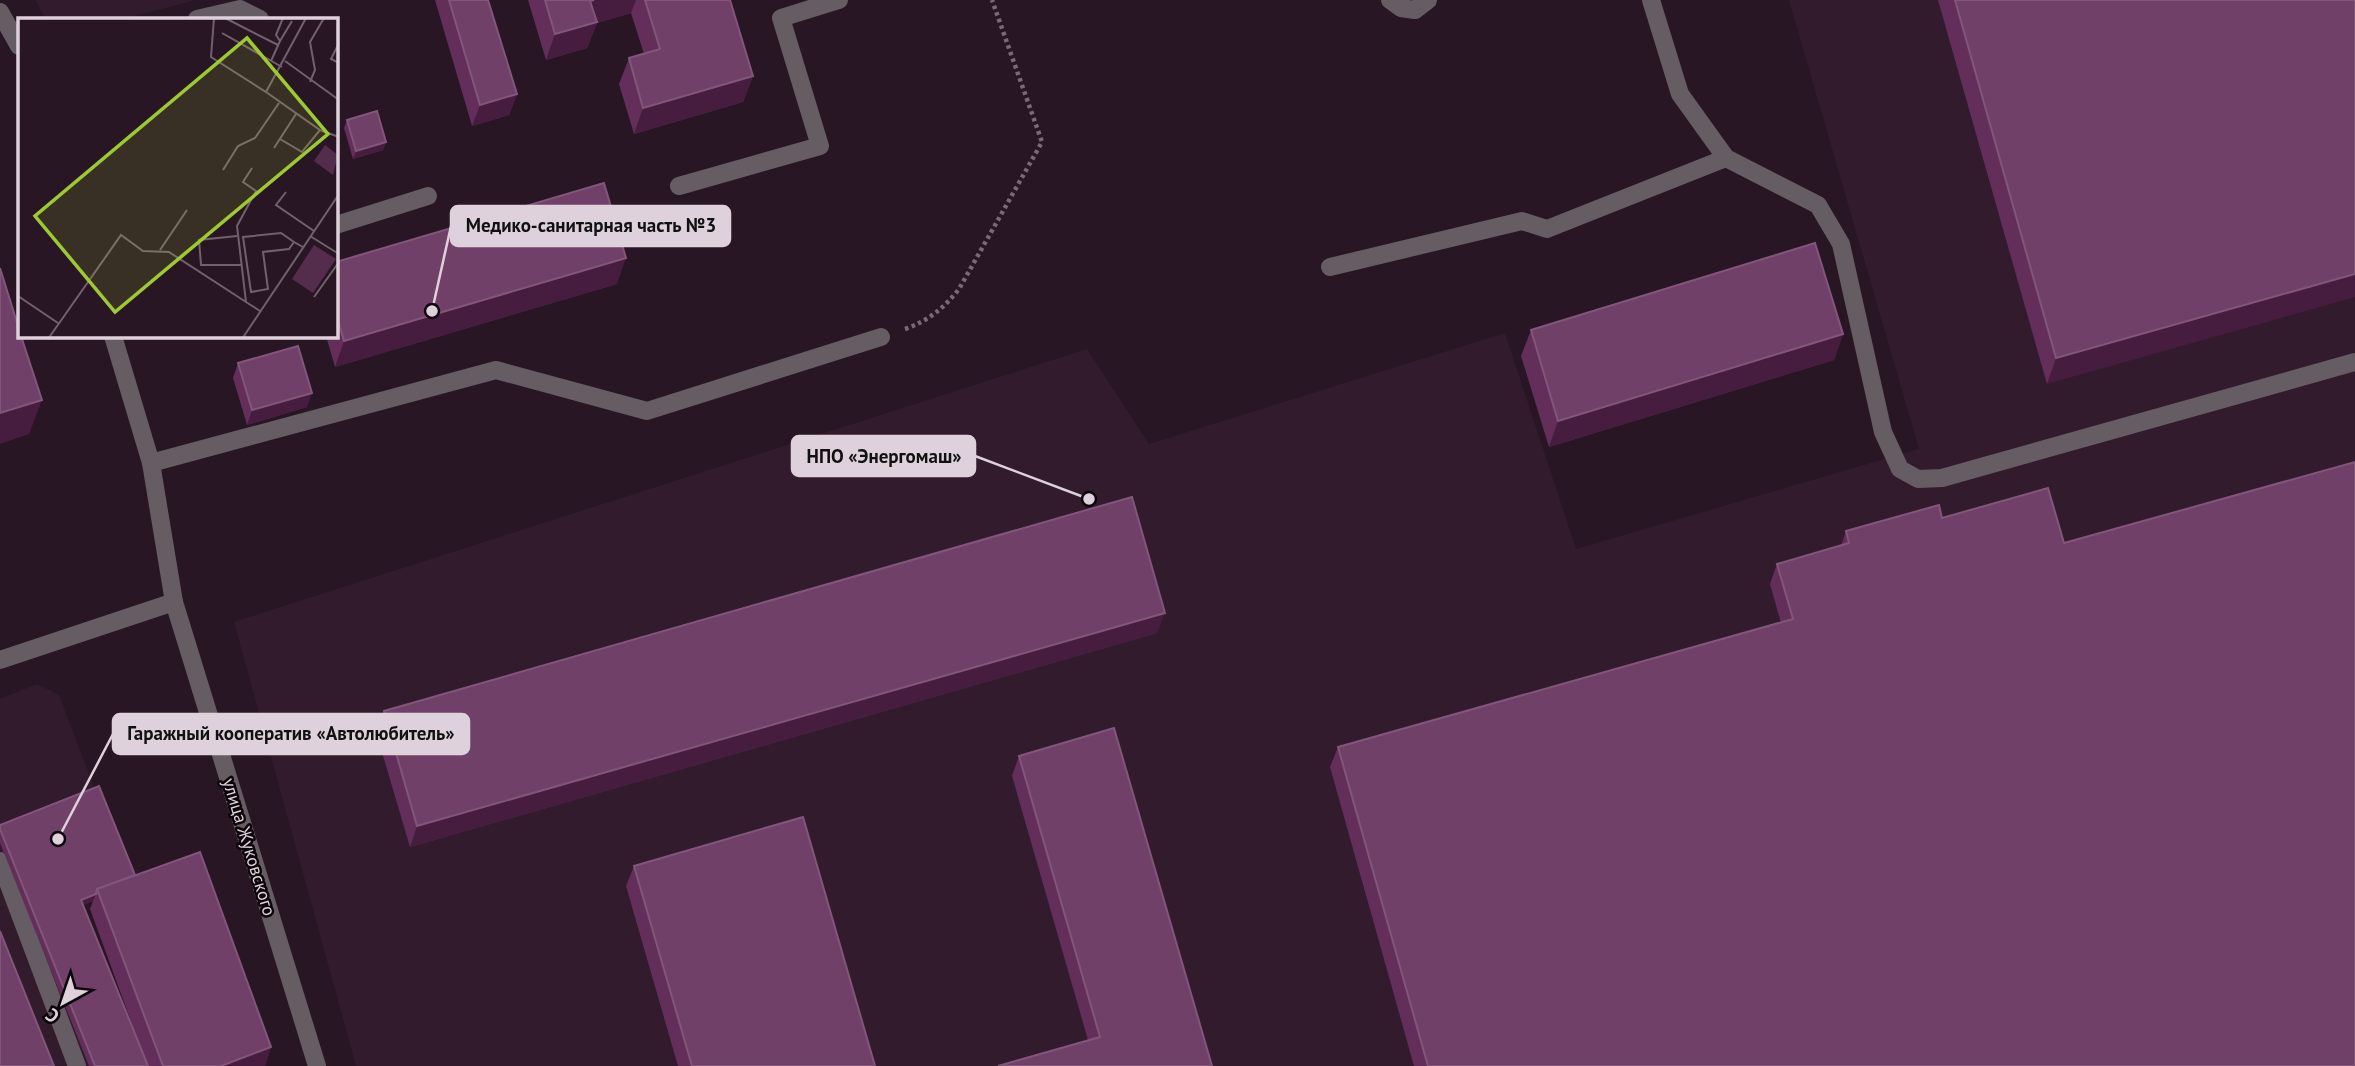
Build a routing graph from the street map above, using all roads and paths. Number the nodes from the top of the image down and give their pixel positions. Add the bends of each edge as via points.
1 (839, 0) edge
2 (992, 0) edge
3 (1390, 0) edge
4 (1428, 0) edge
5 (1651, 0) edge
6 (0, 12) edge
7 (201, 18) edge
8 (258, 18) edge
9 (18, 44) edge
10 (1726, 158) junction
11 (679, 186) dead end
12 (428, 195) dead end
13 (338, 224) edge
14 (1330, 267) dead end
15 (881, 337) joint
16 (114, 338) edge
17 (2355, 362) edge
18 (151, 463) junction
19 (174, 602) junction
20 (0, 660) edge
21 (0, 861) edge
22 (78, 1066) edge
23 (317, 1066) edge

1 - 11 street via 781,18 820,146
2 - 15 path via 1042,142 953,297 930,318
3 - 4 street via 1415,10
5 - 10 street via 1680,94
6 - 9 street
7 - 8 street via 240,9
10 - 14 street via 1547,229 1522,221
10 - 17 street via 1818,205 1841,244 1883,432 1900,469 1918,479 1942,478
12 - 13 street
15 - 18 street via 647,411 496,370
16 - 18 street, улица Жуковского
18 - 19 street, улица Жуковского
19 - 20 street
19 - 23 street, улица Жуковского
21 - 22 street

